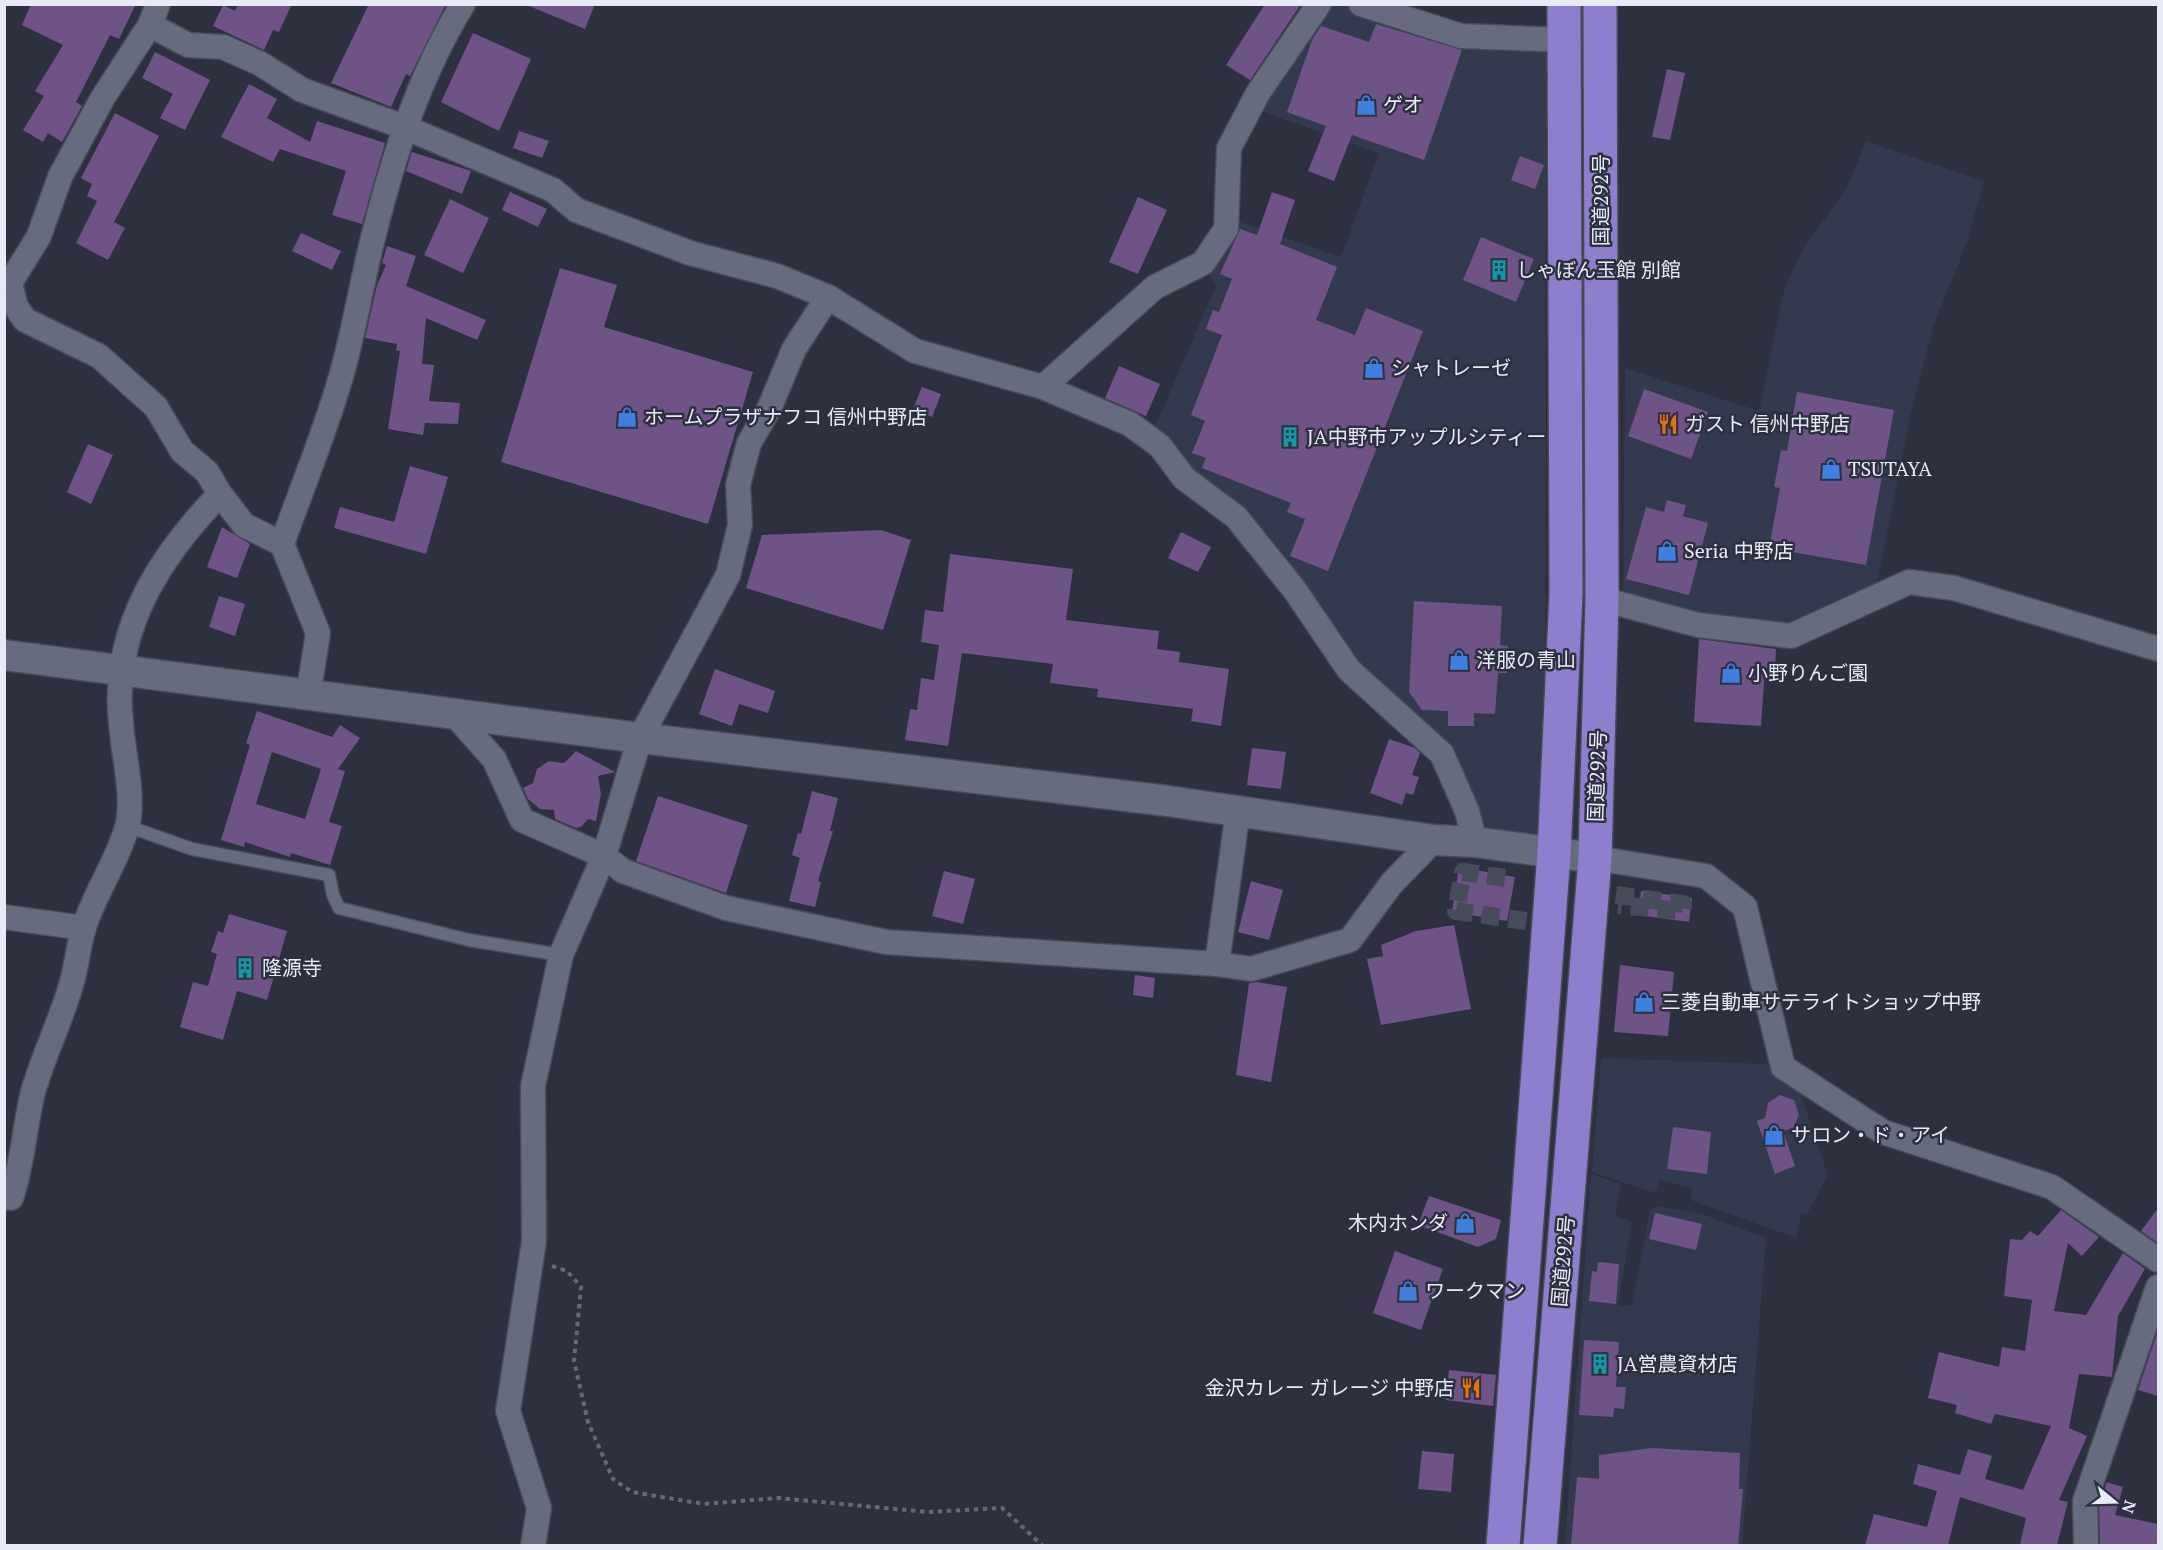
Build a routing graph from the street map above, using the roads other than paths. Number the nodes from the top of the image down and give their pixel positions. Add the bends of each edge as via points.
1 (464, 4) edge
2 (1319, 4) edge
3 (1361, 4) edge
4 (1564, 4) edge
5 (1600, 4) edge
6 (154, 15) edge
7 (1564, 40) junction
8 (404, 127) junction
9 (7, 282) edge
10 (828, 297) junction
11 (1043, 387) junction
12 (220, 494) junction
13 (282, 544) junction
14 (1602, 599) junction
15 (2158, 649) edge
16 (4, 655) edge
17 (121, 669) junction
18 (308, 696) junction
19 (453, 712) junction
20 (640, 738) junction
21 (1238, 810) junction
22 (128, 826) junction
23 (1434, 840) junction
24 (1475, 842) junction
25 (1554, 853) junction
26 (604, 856) junction
27 (1595, 858) junction
28 (4, 917) edge
29 (84, 928) junction
30 (561, 955) junction
31 (1217, 963) junction
32 (4, 1197) edge
33 (2158, 1260) edge
34 (2158, 1287) edge
35 (533, 1545) edge
36 (1503, 1545) edge
37 (1540, 1545) edge
38 (2086, 1545) edge

1 - 8 street via 448,29
2 - 11 street via 1258,93 1229,148 1226,229 1203,263 1155,287
3 - 7 street via 1461,36
4 - 7 highway, 国道292号
5 - 14 highway, 国道292号
6 - 8 street via 188,45 223,47 259,63 302,90
6 - 9 street via 60,177 39,236
7 - 25 highway, 国道292号 via 1566,594
8 - 10 street via 553,190 576,210 690,253 777,276
8 - 13 street via 340,381
9 - 12 street via 16,308 26,320 99,356 156,407 182,451 207,472
10 - 11 street via 915,351
10 - 20 street via 794,349 769,409 749,443 738,485 740,525 728,575
11 - 24 street via 1130,424 1160,446 1184,478 1236,517 1294,589 1349,670 1442,754 1467,811
12 - 13 street via 244,525
12 - 17 street via 185,530 147,586
13 - 18 street via 318,633
14 - 15 street via 1698,625 1791,636 1909,582 1954,588
14 - 27 highway, 国道292号
16 - 17 street
17 - 18 street
17 - 22 street via 120,722 128,772
18 - 19 street
19 - 20 street
19 - 26 street via 494,759 522,820
20 - 21 street
20 - 26 street
21 - 23 street
21 - 31 street
22 - 29 street
22 - 30 lane via 192,849 329,875 339,908 470,940
23 - 24 street
23 - 31 street via 1392,883 1350,940 1251,969
24 - 25 street
25 - 27 street
25 - 36 highway, 国道292号
26 - 30 street
26 - 31 street via 623,871 726,908 886,942
27 - 33 street via 1706,876 1745,907 1783,1067 1883,1132 2052,1187
27 - 37 highway, 国道292号
28 - 29 street
29 - 32 street via 71,985 34,1091 22,1142 21,1172 11,1198
30 - 35 street via 533,1086 534,1241 508,1411 539,1508
34 - 38 street via 2085,1501

